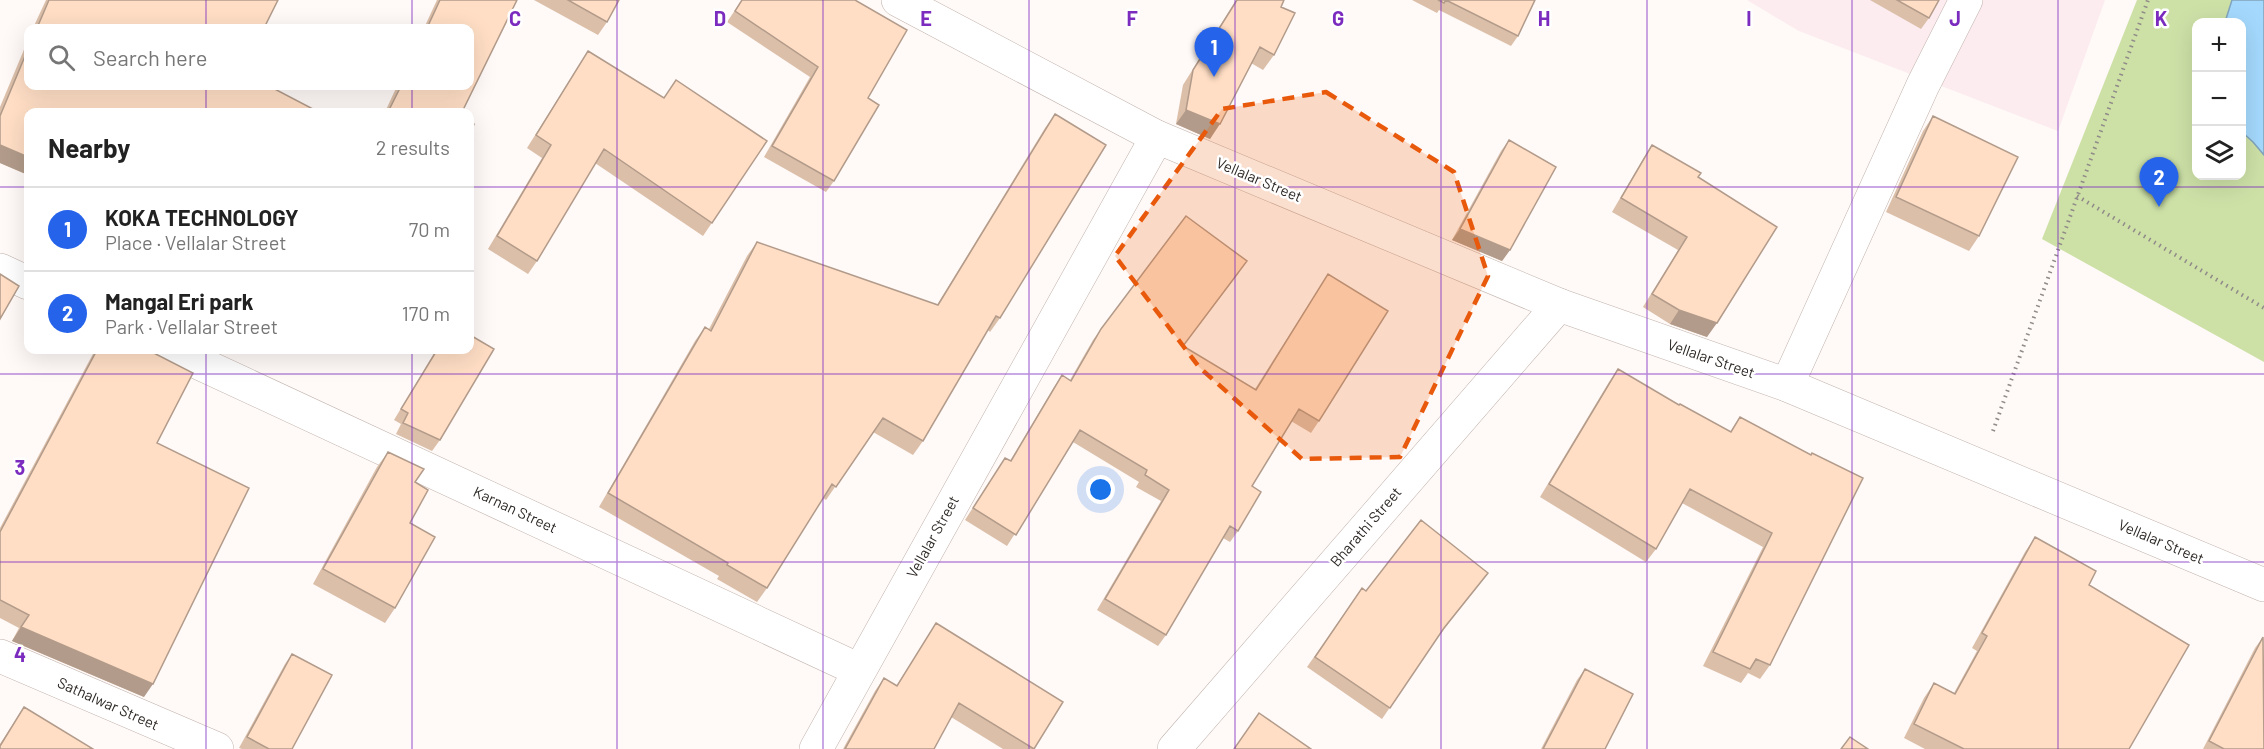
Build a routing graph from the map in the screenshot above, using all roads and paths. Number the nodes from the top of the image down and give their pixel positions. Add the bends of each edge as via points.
1 (898, 0) edge
2 (1966, 0) edge
3 (2148, 0) edge
4 (1157, 138) junction
5 (2077, 196) junction
6 (0, 270) edge
7 (24, 281) edge
8 (1559, 305) junction
9 (2264, 308) edge
10 (180, 354) edge
11 (1787, 385) junction
12 (1982, 467) junction
13 (2264, 585) edge
14 (0, 656) edge
15 (860, 670) junction
16 (217, 749) edge
17 (816, 749) edge
18 (1174, 749) edge

1 - 4 street, Vellalar Street
2 - 11 street via 1918,95
3 - 5 path
4 - 8 street, Vellalar Street
4 - 15 street, Vellalar Street
5 - 9 path
5 - 12 path
6 - 7 street
8 - 11 street, Vellalar Street
8 - 18 street, Bharathi Street
10 - 15 street, Karnan Street
11 - 12 street, Vellalar Street
12 - 13 street, Vellalar Street
14 - 16 street, Sathalwar Street
15 - 17 street, Vellalar Street

